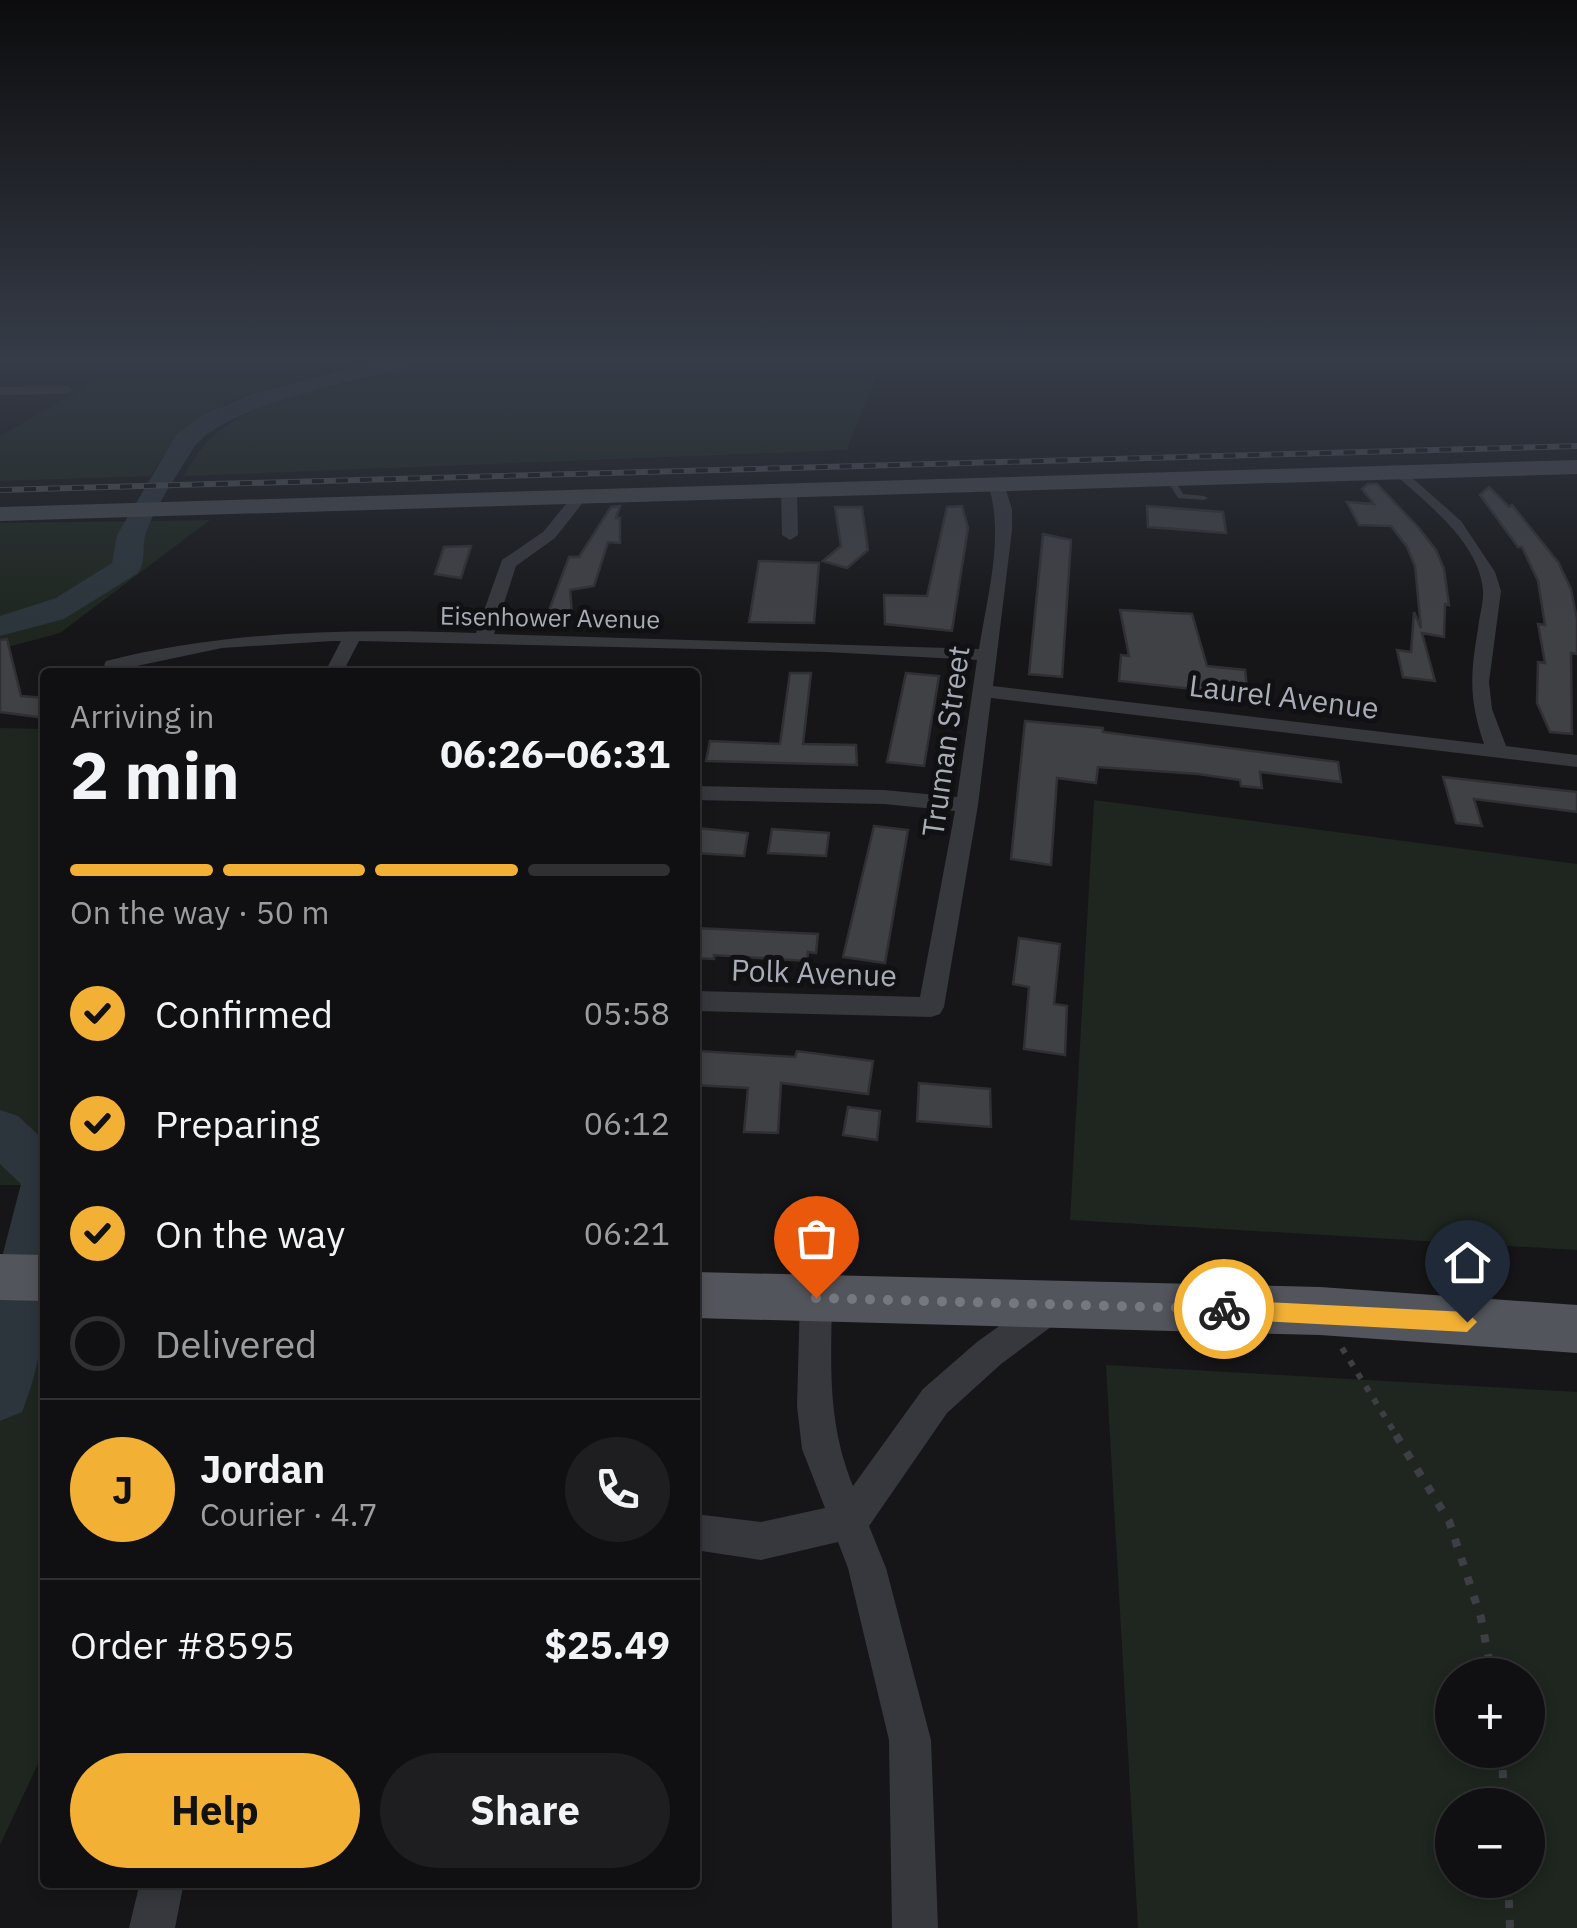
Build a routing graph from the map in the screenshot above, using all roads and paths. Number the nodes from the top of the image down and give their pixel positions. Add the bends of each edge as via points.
1 (1577, 467) edge
2 (1400, 471) junction
3 (996, 484) junction
4 (1172, 490) junction
5 (788, 491) junction
6 (581, 496) junction
7 (1204, 498) dead end
8 (0, 514) edge
9 (790, 535) dead end
10 (352, 638) junction
11 (483, 640) junction
12 (988, 654) junction
13 (113, 665) dead end
14 (336, 668) edge
15 (984, 690) junction
16 (1497, 751) junction
17 (1577, 761) edge
18 (700, 793) edge
19 (967, 805) junction
20 (700, 1001) edge
21 (931, 1008) joint
22 (0, 1277) edge
23 (40, 1278) edge
24 (700, 1295) edge
25 (816, 1298) junction
26 (1054, 1306) junction
27 (1320, 1311) junction
28 (1577, 1329) edge
29 (850, 1521) junction
30 (700, 1533) edge
31 (1489, 1658) edge
32 (161, 1888) edge
33 (1509, 1898) edge
34 (152, 1928) edge
35 (914, 1928) edge
36 (1510, 1928) edge

1 - 2 street
2 - 4 street
2 - 16 street via 1462,530 1489,576 1478,682
3 - 4 street
3 - 5 street
3 - 12 street, Truman Street via 1006,519
4 - 7 lane
5 - 6 street
5 - 9 street
6 - 8 street
6 - 11 street via 549,535 508,564
10 - 11 street, Eisenhower Avenue
10 - 13 street, Eisenhower Avenue via 194,644
10 - 14 street
11 - 12 street, Eisenhower Avenue
12 - 15 street, Truman Street
15 - 16 street, Laurel Avenue
15 - 19 street, Truman Street
16 - 17 street, Laurel Avenue
18 - 19 street
19 - 21 street, Truman Street
20 - 21 street, Polk Avenue
22 - 23 main road
24 - 25 main road
25 - 26 main road
25 - 29 street via 820,1449
26 - 27 main road
26 - 29 street via 935,1401
27 - 28 main road
27 - 31 path via 1449,1521
29 - 30 street via 762,1540
29 - 35 street via 910,1740
32 - 34 street
33 - 36 path

